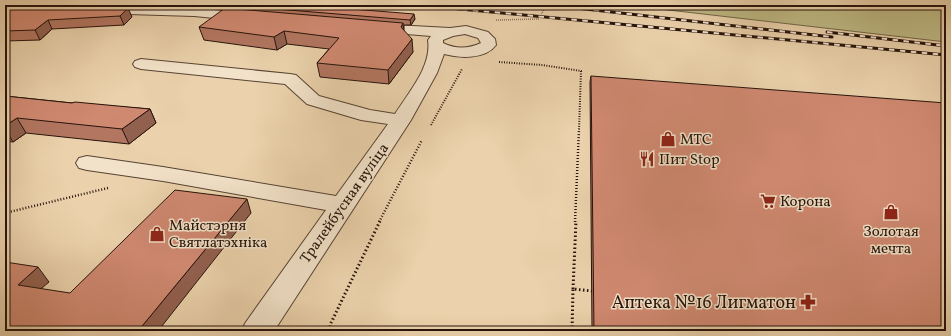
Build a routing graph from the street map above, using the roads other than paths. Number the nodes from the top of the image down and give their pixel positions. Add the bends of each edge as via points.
1 (90, 9) edge
2 (261, 18) edge
3 (360, 26) edge
4 (412, 31) junction
5 (449, 32) junction
6 (435, 43) junction
7 (467, 59) junction
8 (141, 64) dead end
9 (429, 73) junction
10 (401, 120) junction
11 (87, 163) dead end
12 (342, 205) junction
13 (256, 331) edge

1 - 2 street via 194,12
3 - 4 street
4 - 5 street
4 - 6 street via 432,36
5 - 6 street via 440,35
5 - 7 street via 466,30 484,35 488,39 488,45
6 - 7 street via 443,50
6 - 9 street, Тралейбусная вуліца via 437,51
7 - 9 street
8 - 10 street via 290,79 313,100 368,116
9 - 10 street, Тралейбусная вуліца
10 - 12 street, Тралейбусная вуліца
11 - 12 street
12 - 13 street, Тралейбусная вуліца

